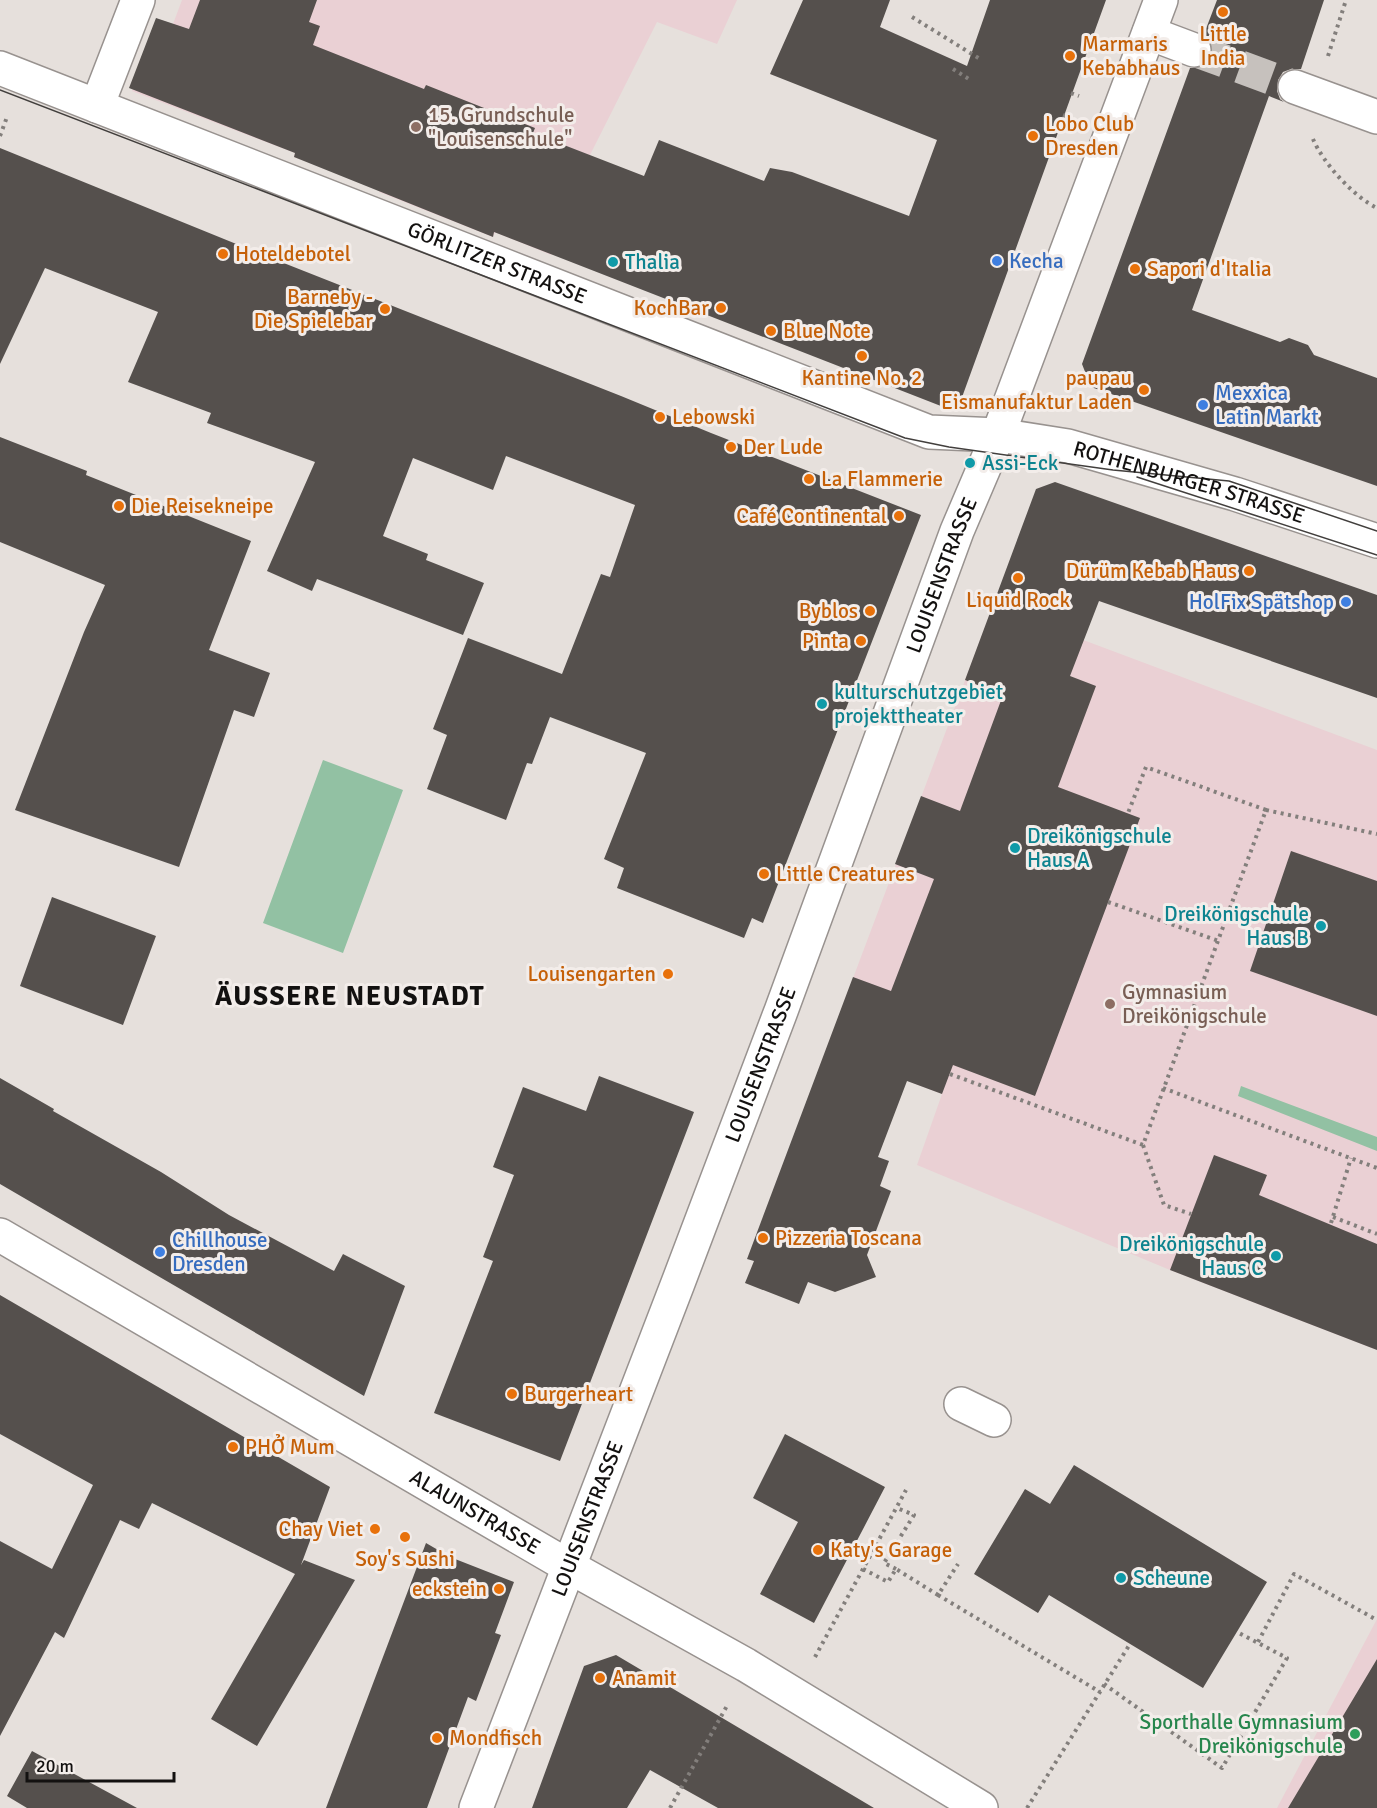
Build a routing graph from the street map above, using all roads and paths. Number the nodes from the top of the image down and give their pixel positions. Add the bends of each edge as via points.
1 (138, 0) edge
2 (1161, 0) edge
3 (1346, 0) edge
4 (912, 17) dead end
5 (1149, 33) junction
6 (1194, 50) tunnel mouth
7 (980, 59) dead end
8 (0, 68) edge
9 (953, 69) dead end
10 (972, 81) dead end
11 (1305, 90) joint
12 (97, 106) junction
13 (1377, 117) edge
14 (1330, 165) dead end
15 (1377, 208) edge
16 (998, 435) junction
17 (1377, 542) edge
18 (1266, 810) junction
19 (1128, 813) dead end
20 (1377, 834) edge
21 (1108, 902) dead end
22 (1218, 941) junction
23 (950, 1074) dead end
24 (1163, 1088) junction
25 (1143, 1145) junction
26 (1351, 1158) junction
27 (1377, 1168) edge
28 (1191, 1214) dead end
29 (1333, 1217) junction
30 (1331, 1224) dead end
31 (1377, 1234) edge
32 (0, 1235) edge
33 (961, 1404) dead end
34 (994, 1420) dead end
35 (906, 1490) dead end
36 (897, 1508) junction
37 (958, 1564) dead end
38 (568, 1566) junction
39 (863, 1569) junction
40 (896, 1569) junction
41 (938, 1595) junction
42 (1377, 1620) edge
43 (1237, 1632) dead end
44 (1258, 1642) junction
45 (1130, 1644) dead end
46 (746, 1665) junction
47 (1104, 1684) junction
48 (1100, 1692) junction
49 (795, 1695) junction
50 (476, 1808) edge
51 (670, 1808) edge
52 (981, 1808) edge
53 (1027, 1808) edge

1 - 12 street
2 - 5 street, LOUISENSTRASSE
3 - 11 path
4 - 7 path
5 - 6 street
5 - 16 street, LOUISENSTRASSE
8 - 12 street, GÖRLITZER STRASSE
9 - 10 path
11 - 13 street
12 - 16 street, GÖRLITZER STRASSE via 929,432
14 - 15 path via 1338,177
16 - 17 street, ROTHENBURGER STRASSE via 1079,449 1235,494
16 - 38 street, LOUISENSTRASSE via 957,531 777,1022
18 - 19 path via 1146,767
18 - 20 path
18 - 22 path
21 - 22 path
22 - 24 path
23 - 25 path
24 - 25 path
24 - 26 path
25 - 28 path via 1164,1205
26 - 27 path
26 - 29 path
29 - 30 path
29 - 31 path
32 - 38 street, ALAUNSTRASSE
33 - 34 street
35 - 36 path
36 - 39 path
36 - 40 path via 914,1515 884,1563
37 - 41 path
38 - 46 street, ALAUNSTRASSE
38 - 50 street, LOUISENSTRASSE
39 - 40 path via 888,1582
39 - 49 path
40 - 41 path
41 - 48 path
42 - 44 path via 1294,1574
43 - 44 path
44 - 47 path via 1287,1658 1222,1768
45 - 47 path
46 - 49 street, ALAUNSTRASSE
46 - 51 path
47 - 48 path
48 - 53 path
49 - 52 street, ALAUNSTRASSE

